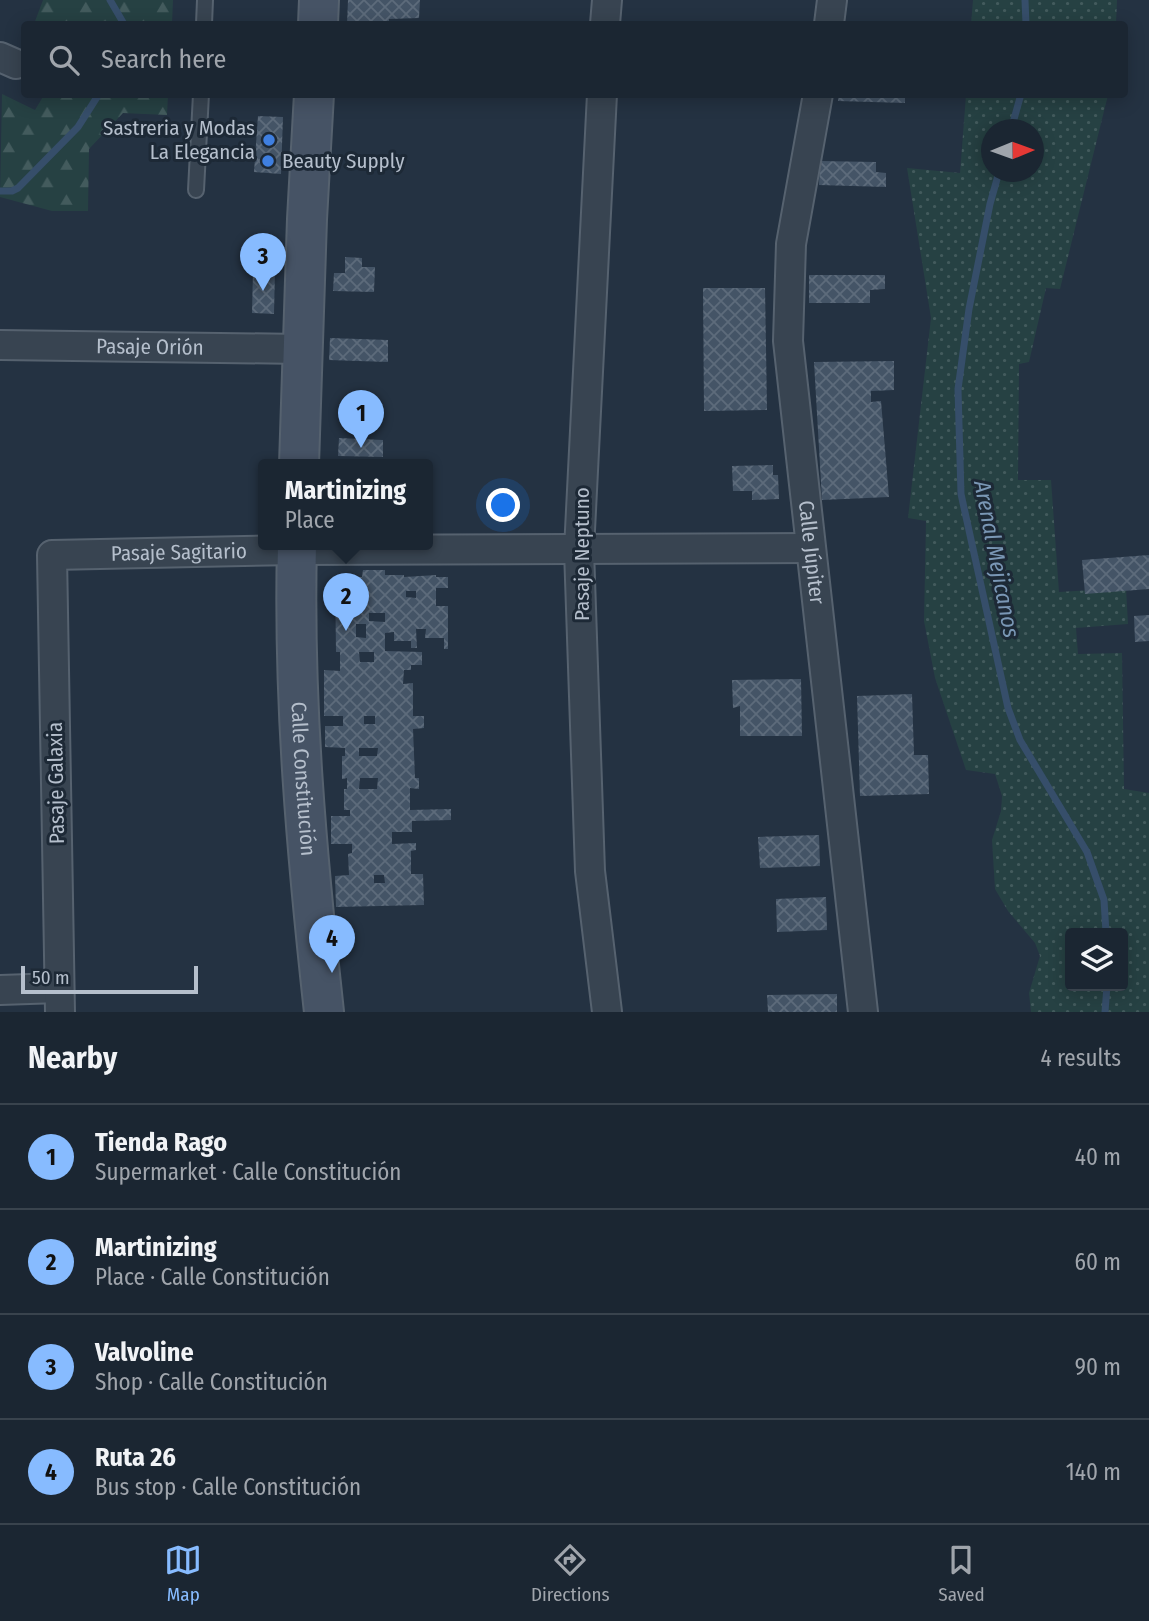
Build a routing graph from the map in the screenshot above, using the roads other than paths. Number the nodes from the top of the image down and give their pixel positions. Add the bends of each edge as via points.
1 (205, 0) edge
2 (319, 0) edge
3 (607, 0) edge
4 (832, 0) edge
5 (204, 21) edge
6 (318, 21) edge
7 (606, 21) edge
8 (829, 21) edge
9 (201, 98) edge
10 (314, 98) edge
11 (602, 98) edge
12 (816, 98) edge
13 (196, 190) dead end
14 (0, 345) edge
15 (302, 349) junction
16 (299, 459) edge
17 (258, 548) edge
18 (433, 548) edge
19 (810, 548) junction
20 (297, 550) edge
21 (579, 550) junction
22 (52, 555) joint
23 (0, 990) edge
24 (60, 1000) edge
25 (324, 1012) edge
26 (607, 1012) edge
27 (863, 1012) edge

1 - 5 lane
2 - 6 main road
3 - 7 street
4 - 8 street
9 - 13 lane
10 - 15 main road
11 - 21 street, Pasaje Neptuno
12 - 19 street, Calle Júpiter via 797,201 788,289 791,383
14 - 15 street, Pasaje Orión
15 - 16 main road
17 - 22 street, Pasaje Sagitario
18 - 21 street, Pasaje Sagitario
19 - 21 street, Pasaje Sagitario
19 - 27 street, Calle Júpiter
20 - 25 main road, Calle Constitución via 300,742
21 - 26 street, Pasaje Neptuno via 590,871
22 - 24 street, Pasaje Galaxia
23 - 24 street

